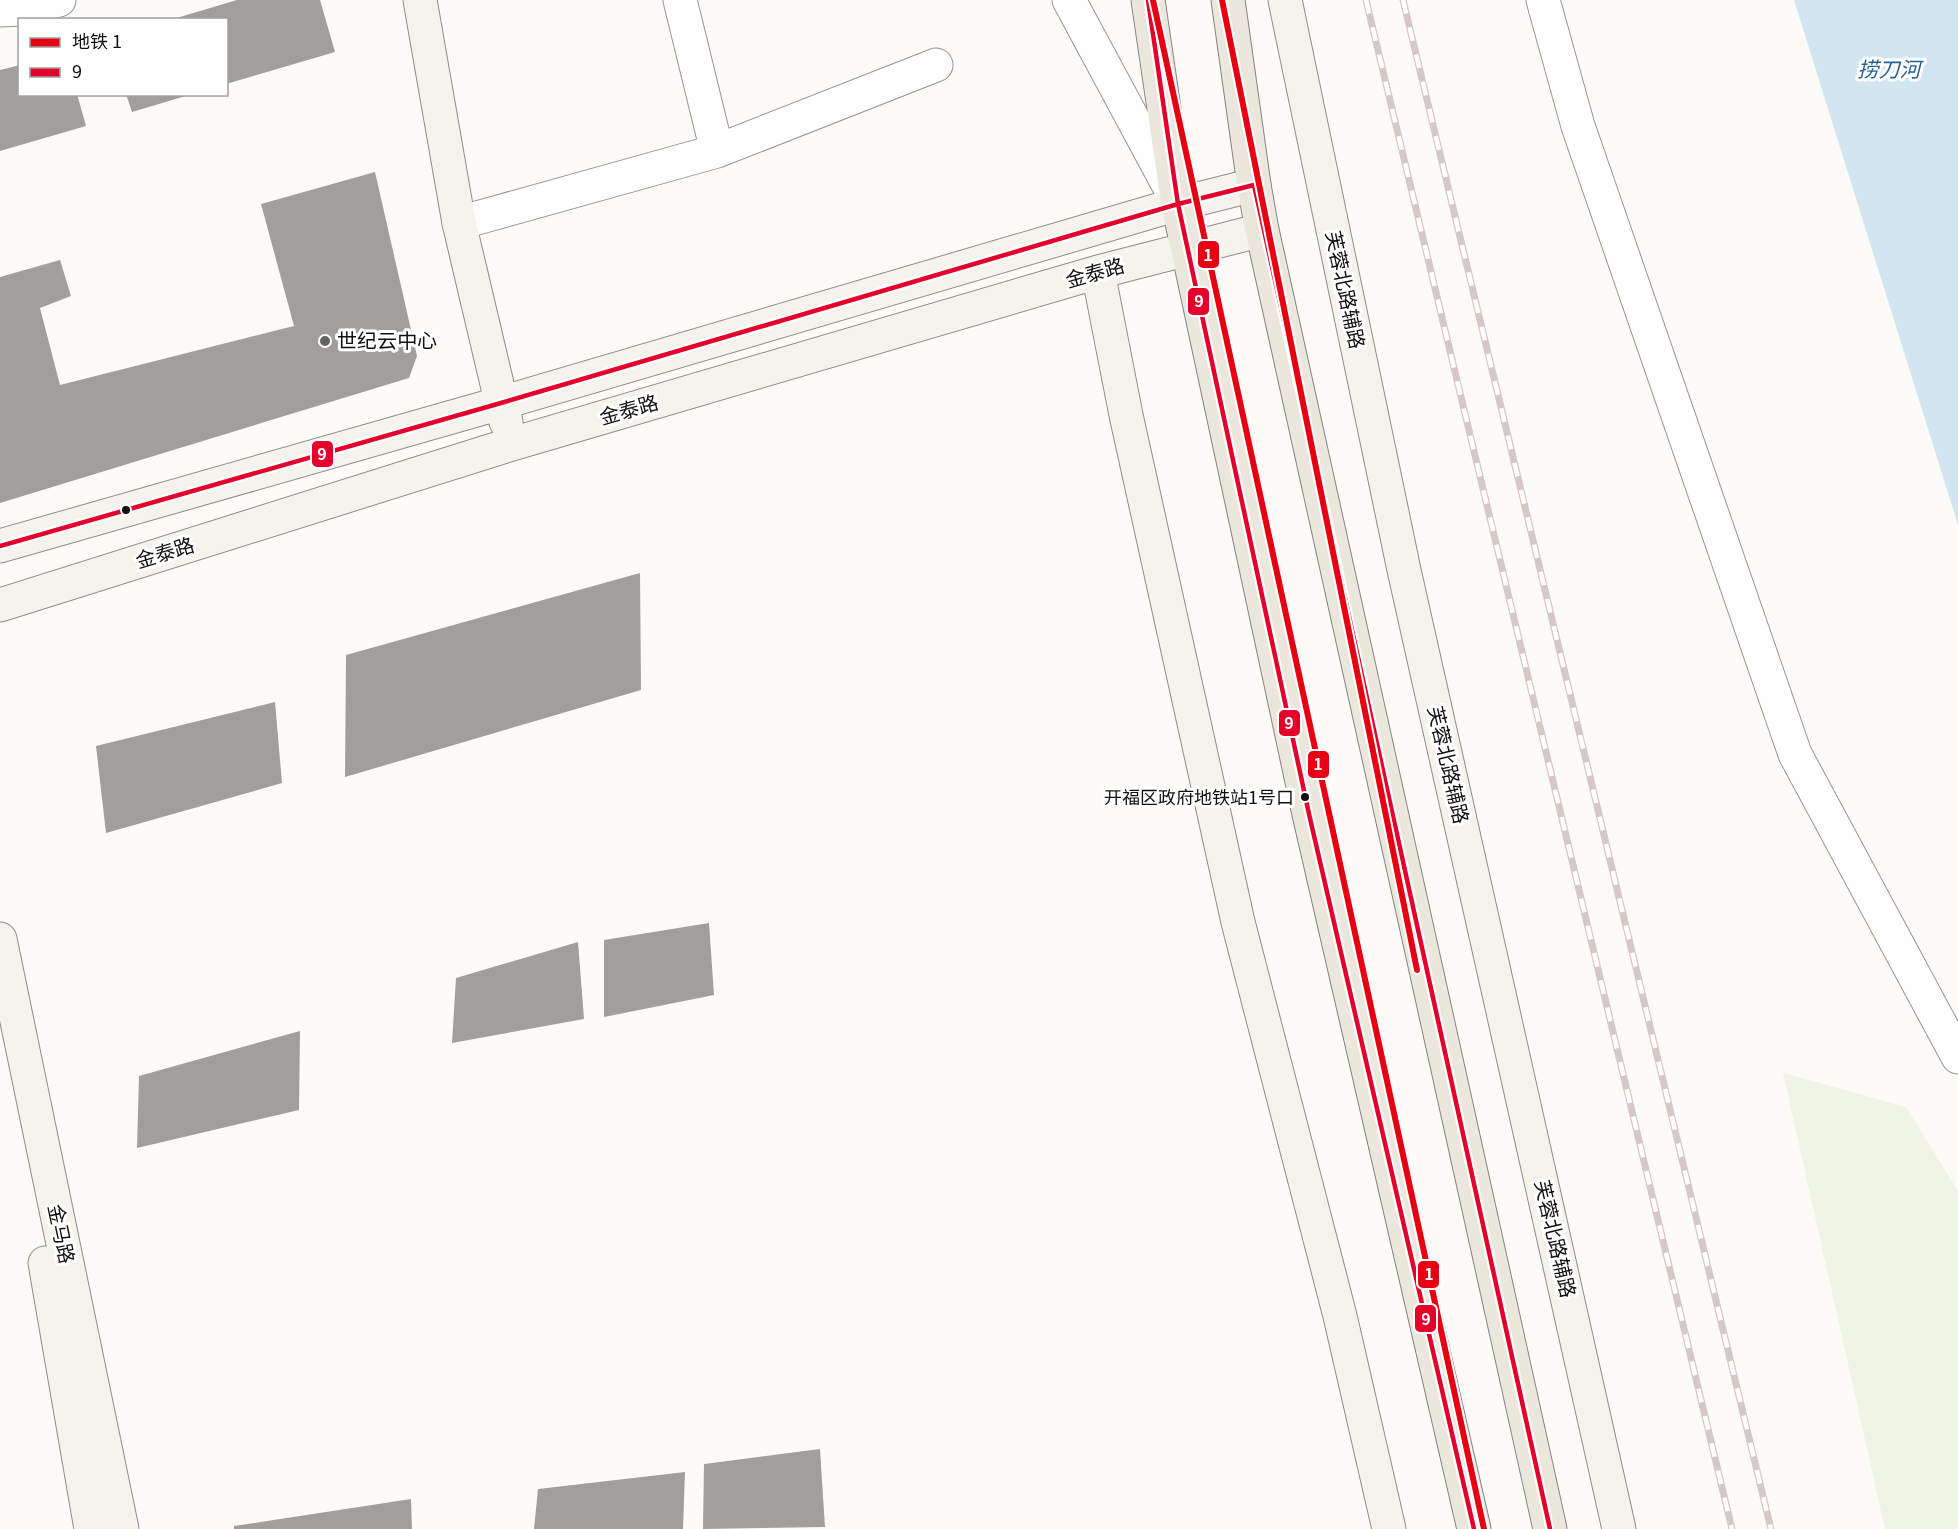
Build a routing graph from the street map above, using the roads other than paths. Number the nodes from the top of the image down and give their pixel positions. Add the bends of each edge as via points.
1 (59, 0) edge
2 (420, 0) edge
3 (680, 0) edge
4 (1069, 0) edge
5 (1148, 0) edge
6 (1228, 0) edge
7 (1285, 0) edge
8 (1543, 0) edge
9 (0, 10) edge
10 (936, 65) dead end
11 (717, 151) junction
12 (1254, 185) junction
13 (1178, 204) junction
14 (459, 223) junction
15 (1262, 230) junction
16 (1189, 248) junction
17 (1098, 272) junction
18 (501, 403) junction
19 (512, 444) junction
20 (0, 546) edge
21 (0, 605) edge
22 (0, 939) edge
23 (0, 1034) edge
24 (1958, 1057) edge
25 (91, 1529) edge
26 (122, 1529) edge
27 (1389, 1529) edge
28 (1474, 1529) edge
29 (1550, 1529) edge
30 (1619, 1529) edge

1 - 9 street via 24,9
2 - 14 street
3 - 11 street
4 - 13 street
5 - 13 main road
6 - 12 main road
7 - 30 street, 芙蓉北路辅路 via 1404,570
8 - 24 street via 1581,138 1795,754
10 - 11 street
11 - 14 street
12 - 13 street
12 - 15 main road
13 - 16 main road
13 - 18 street
14 - 18 street
15 - 16 street, 金泰路
15 - 29 main road
16 - 17 street, 金泰路
16 - 28 main road via 1309,814
17 - 19 street, 金泰路
17 - 27 street via 1238,922 1340,1316
18 - 19 street
18 - 20 street
19 - 21 street, 金泰路
22 - 26 street, 金马路
23 - 25 street, 金马路 via 22,1131

